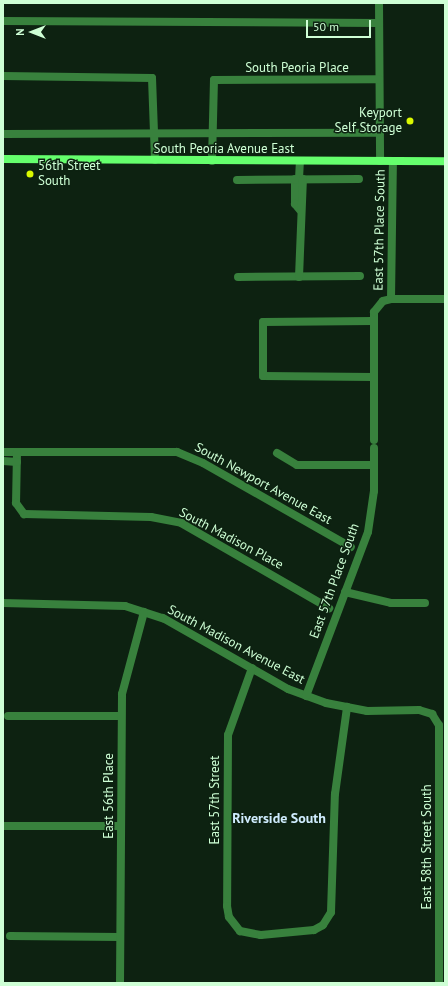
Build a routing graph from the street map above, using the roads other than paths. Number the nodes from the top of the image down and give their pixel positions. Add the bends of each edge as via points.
1 (379, 3) edge
2 (3, 21) edge
3 (379, 23) junction
4 (3, 76) edge
5 (379, 79) junction
6 (155, 132) junction
7 (212, 132) junction
8 (380, 133) junction
9 (3, 134) edge
10 (3, 159) edge
11 (155, 160) junction
12 (212, 161) junction
13 (300, 161) junction
14 (380, 161) junction
15 (393, 161) junction
16 (445, 161) edge
17 (299, 179) junction
18 (359, 179) dead end
19 (237, 180) dead end
20 (360, 276) dead end
21 (238, 277) dead end
22 (299, 277) junction
23 (391, 299) junction
24 (445, 299) edge
25 (373, 321) junction
26 (373, 377) junction
27 (3, 452) edge
28 (17, 452) junction
29 (277, 453) dead end
30 (3, 461) edge
31 (17, 462) junction
32 (374, 465) junction
33 (351, 547) dead end
34 (345, 592) junction
35 (3, 603) edge
36 (425, 603) dead end
37 (329, 608) dead end
38 (144, 612) junction
39 (252, 668) junction
40 (306, 696) junction
41 (347, 707) junction
42 (432, 714) joint
43 (8, 716) dead end
44 (120, 716) junction
45 (3, 826) edge
46 (121, 826) junction
47 (10, 936) dead end
48 (120, 937) junction
49 (120, 983) edge
50 (439, 983) edge

1 - 3 street, East 57th Place South
2 - 3 street
3 - 5 street, East 57th Place South
4 - 6 street via 152,78
5 - 7 street, South Peoria Place via 214,80
5 - 8 street, East 57th Place South
6 - 7 street, South Peoria Avenue East
6 - 9 street, South Peoria Avenue East
6 - 11 street
7 - 8 street, South Peoria Avenue East
7 - 12 street
8 - 14 street, East 57th Place South
10 - 11 main road, South Peoria Avenue East
11 - 12 main road, South Peoria Avenue East
12 - 13 main road, South Peoria Avenue East
13 - 14 main road, South Peoria Avenue East
13 - 17 street
14 - 15 main road, South Peoria Avenue East
15 - 16 main road, South Peoria Avenue East
15 - 23 street, East 57th Place South
17 - 18 street
17 - 19 street
17 - 22 street via 295,204 300,210
20 - 22 street
21 - 22 street
23 - 24 street
23 - 25 street via 378,305
25 - 26 street, East 57th Place South
25 - 26 street via 262,322 263,376
26 - 32 street, East 57th Place South
27 - 28 street, South Newport Avenue East
28 - 31 street
28 - 33 street, South Newport Avenue East via 177,452 203,463
29 - 32 street via 297,465
30 - 31 street
31 - 37 street, South Madison Place via 19,511 34,515 151,517 181,523
32 - 34 street, East 57th Place South via 368,532
34 - 36 street via 391,603
34 - 40 street, East 57th Place South
35 - 38 street, South Madison Avenue East via 107,604
38 - 39 street, South Madison Avenue East via 163,618
38 - 44 street, East 56th Place via 125,670
39 - 40 street, South Madison Avenue East
39 - 41 street, East 57th Street via 228,734 227,906 229,917 240,931 261,935 306,931 323,925 333,901 335,794
40 - 41 street, South Madison Avenue East
41 - 42 street, South Madison Avenue East via 419,710
42 - 50 street, East 58th Street South via 439,725
43 - 44 street
44 - 46 street, East 56th Place
45 - 46 street
46 - 48 street, East 56th Place
47 - 48 street
48 - 49 street, East 56th Place

